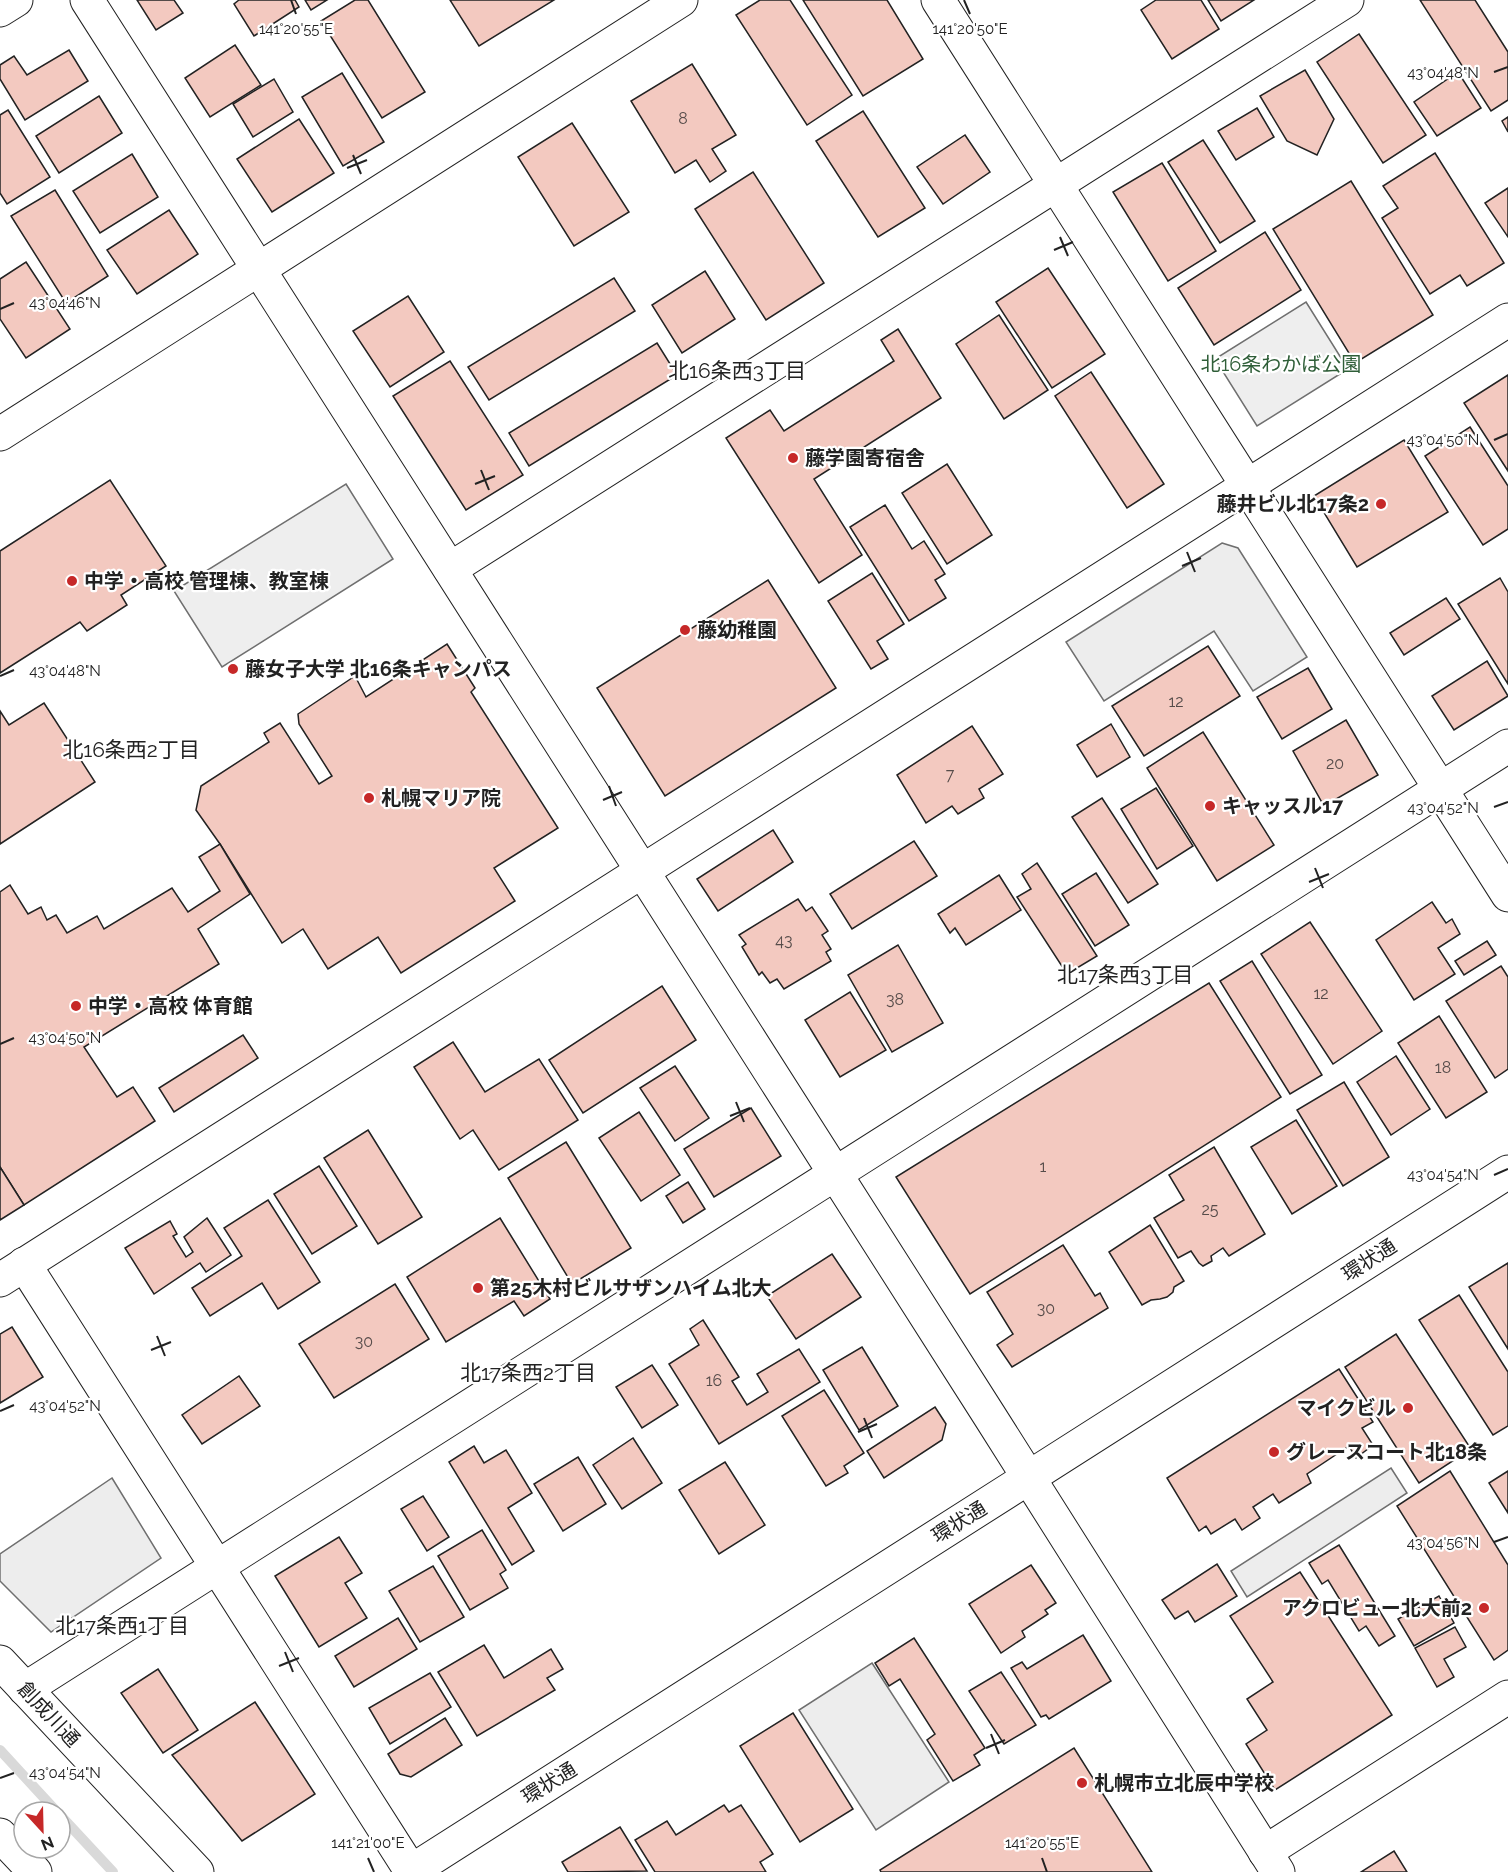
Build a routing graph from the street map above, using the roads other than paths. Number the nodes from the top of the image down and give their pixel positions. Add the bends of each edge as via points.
1 (16, 0) edge
2 (87, 0) edge
3 (681, 0) edge
4 (938, 0) edge
5 (1347, 0) edge
6 (0, 10) edge
7 (1056, 185) junction
8 (258, 270) junction
9 (1508, 320) edge
10 (0, 434) edge
11 (1248, 487) junction
12 (450, 569) junction
13 (1508, 746) edge
14 (1440, 789) junction
15 (642, 870) junction
16 (1508, 896) edge
17 (1508, 1172) edge
18 (835, 1173) junction
19 (12, 1272) edge
20 (1029, 1478) junction
21 (217, 1568) junction
22 (0, 1662) edge
23 (25, 1689) junction
24 (1508, 1697) edge
25 (0, 1835) edge
26 (1271, 1862) edge
27 (35, 1872) edge
28 (196, 1872) edge
29 (411, 1872) edge

1 - 6 main road
2 - 8 main road
3 - 8 main road
4 - 7 main road
5 - 7 main road
7 - 11 main road
7 - 12 main road
8 - 10 main road
8 - 12 main road
9 - 11 main road
11 - 14 main road
11 - 15 main road
12 - 15 main road
13 - 14 main road
14 - 16 main road
14 - 18 main road
15 - 18 main road
15 - 19 main road
17 - 20 main road, 環状通
18 - 20 main road
18 - 21 main road
19 - 21 main road
20 - 26 main road
20 - 29 main road, 環状通
21 - 23 main road
21 - 29 main road
22 - 23 main road, 創成川通
23 - 28 main road, 創成川通
24 - 26 main road
25 - 27 main road

